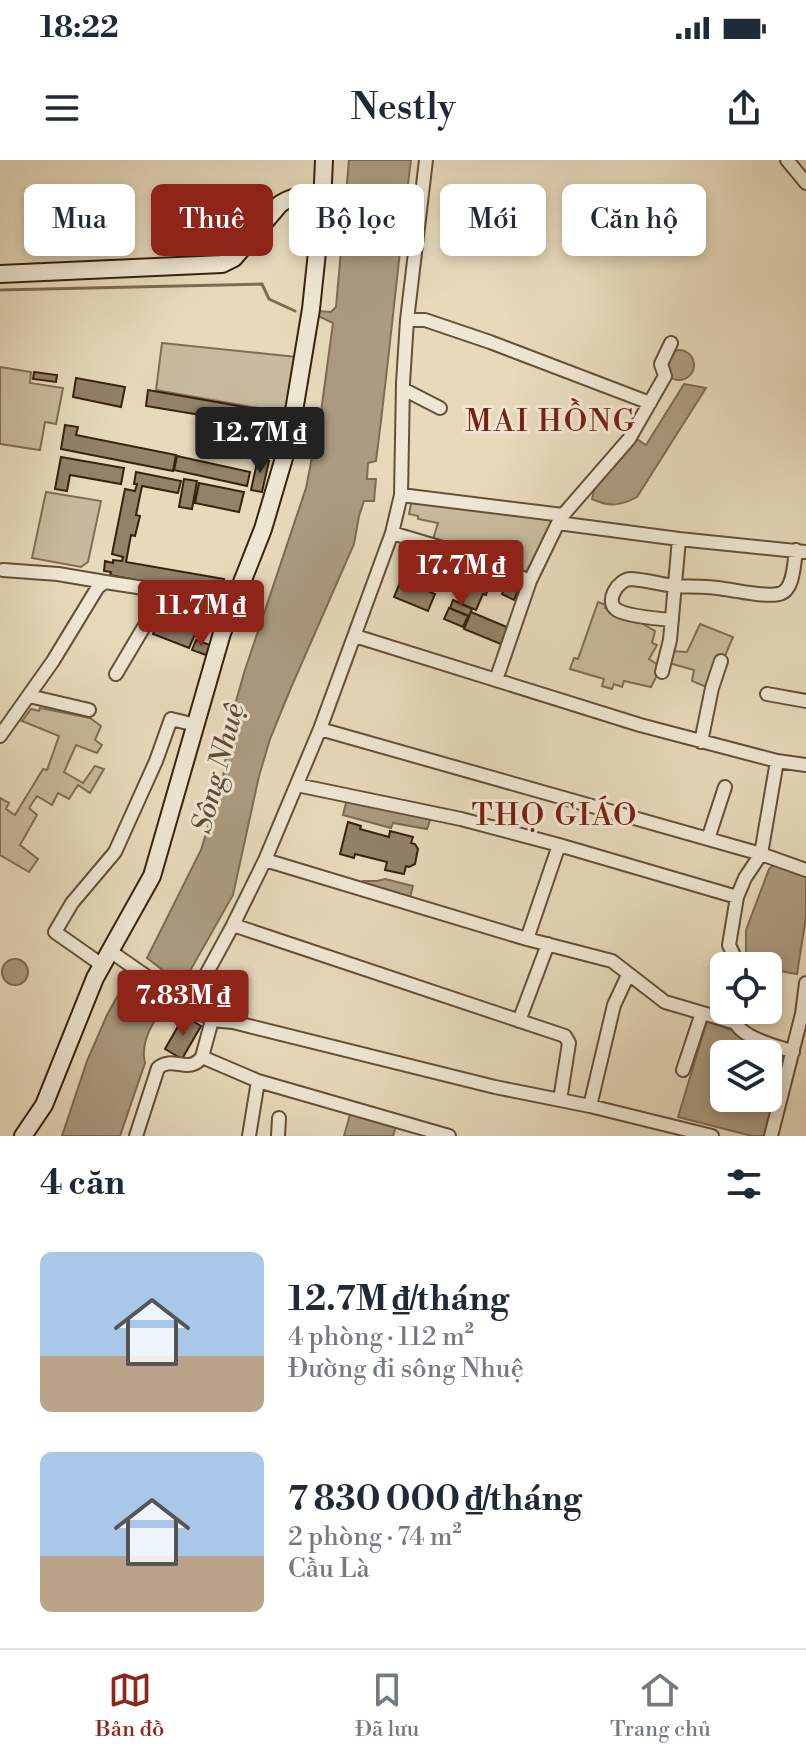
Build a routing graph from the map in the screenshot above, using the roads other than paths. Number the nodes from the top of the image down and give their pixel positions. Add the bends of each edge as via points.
1 (324, 160) edge
2 (426, 160) edge
3 (787, 160) edge
4 (806, 183) edge
5 (323, 184) edge
6 (289, 199) edge
7 (317, 256) edge
8 (0, 274) edge
9 (407, 320) junction
10 (671, 343) dead end
11 (403, 389) junction
12 (650, 403) junction
13 (440, 408) dead end
14 (401, 495) junction
15 (560, 519) junction
16 (392, 533) junction
17 (679, 539) junction
18 (801, 551) edge
19 (3, 570) dead end
20 (530, 581) junction
21 (105, 582) junction
22 (674, 586) junction
23 (157, 590) junction
24 (232, 606) junction
25 (672, 620) junction
26 (355, 636) junction
27 (721, 661) dead end
28 (662, 672) dead end
29 (116, 674) dead end
30 (496, 680) junction
31 (767, 694) dead end
32 (29, 696) junction
33 (806, 701) edge
34 (89, 710) dead end
35 (196, 725) junction
36 (320, 729) junction
37 (0, 736) edge
38 (701, 742) junction
39 (777, 761) junction
40 (806, 765) edge
41 (297, 785) junction
42 (725, 787) dead end
43 (708, 839) junction
44 (559, 845) junction
45 (761, 854) junction
46 (265, 860) junction
47 (806, 870) edge
48 (737, 897) junction
49 (233, 925) junction
50 (527, 939) junction
51 (548, 944) junction
52 (732, 952) edge
53 (112, 958) junction
54 (628, 975) junction
55 (806, 983) edge
56 (184, 1003) junction
57 (702, 1013) junction
58 (710, 1014) edge
59 (804, 1014) edge
60 (212, 1020) junction
61 (519, 1021) junction
62 (739, 1024) edge
63 (793, 1052) junction
64 (202, 1057) junction
65 (683, 1070) dead end
66 (258, 1081) junction
67 (560, 1100) junction
68 (590, 1106) junction
69 (279, 1118) dead end
70 (661, 1130) edge
71 (23, 1136) edge
72 (136, 1136) edge
73 (249, 1136) edge
74 (278, 1136) edge
75 (449, 1136) edge
76 (712, 1136) edge
77 (771, 1136) edge

1 - 5 street
2 - 9 street
3 - 4 street
6 - 8 street via 234,258 222,264
7 - 24 street via 289,441 263,529
9 - 11 street
9 - 12 street via 425,320 490,342
10 - 12 street via 662,358 665,376
11 - 13 street
11 - 14 street
12 - 15 street via 629,439
14 - 15 street
14 - 16 street
15 - 17 street
15 - 20 street
16 - 20 street
16 - 26 street
17 - 18 street
17 - 22 street
18 - 22 street via 789,586 778,594
19 - 21 street
20 - 30 street
21 - 23 street
21 - 32 street
22 - 25 street
22 - 25 street via 624,580 612,599 617,610
23 - 24 street
23 - 29 street via 151,615
24 - 35 street
25 - 28 street
26 - 30 street
26 - 36 street
27 - 38 street
30 - 38 street
31 - 33 street
32 - 34 street
32 - 37 street
35 - 53 street via 152,876
35 - 53 street via 171,719 115,852 55,932
36 - 41 street
36 - 43 street
38 - 39 street
39 - 40 street
39 - 45 street
41 - 44 street
41 - 46 street
42 - 43 street
43 - 45 street
44 - 48 street
44 - 50 street
45 - 47 street
45 - 48 street
46 - 49 street
46 - 50 street
48 - 52 street
49 - 56 street
49 - 61 street
50 - 51 street
51 - 54 street via 612,961
51 - 61 street
53 - 56 street
53 - 71 street via 95,978 44,1105
54 - 57 street via 665,1002
54 - 68 street via 614,1005
55 - 59 street
56 - 60 street
57 - 58 street
57 - 65 street
59 - 63 street
60 - 64 street
60 - 67 street
61 - 67 street via 568,1039
62 - 63 street via 747,1035
63 - 77 street
64 - 66 street
64 - 72 street via 195,1064 167,1063 158,1068
66 - 73 street
66 - 75 street
67 - 68 street
68 - 70 street
69 - 74 street
70 - 76 street

